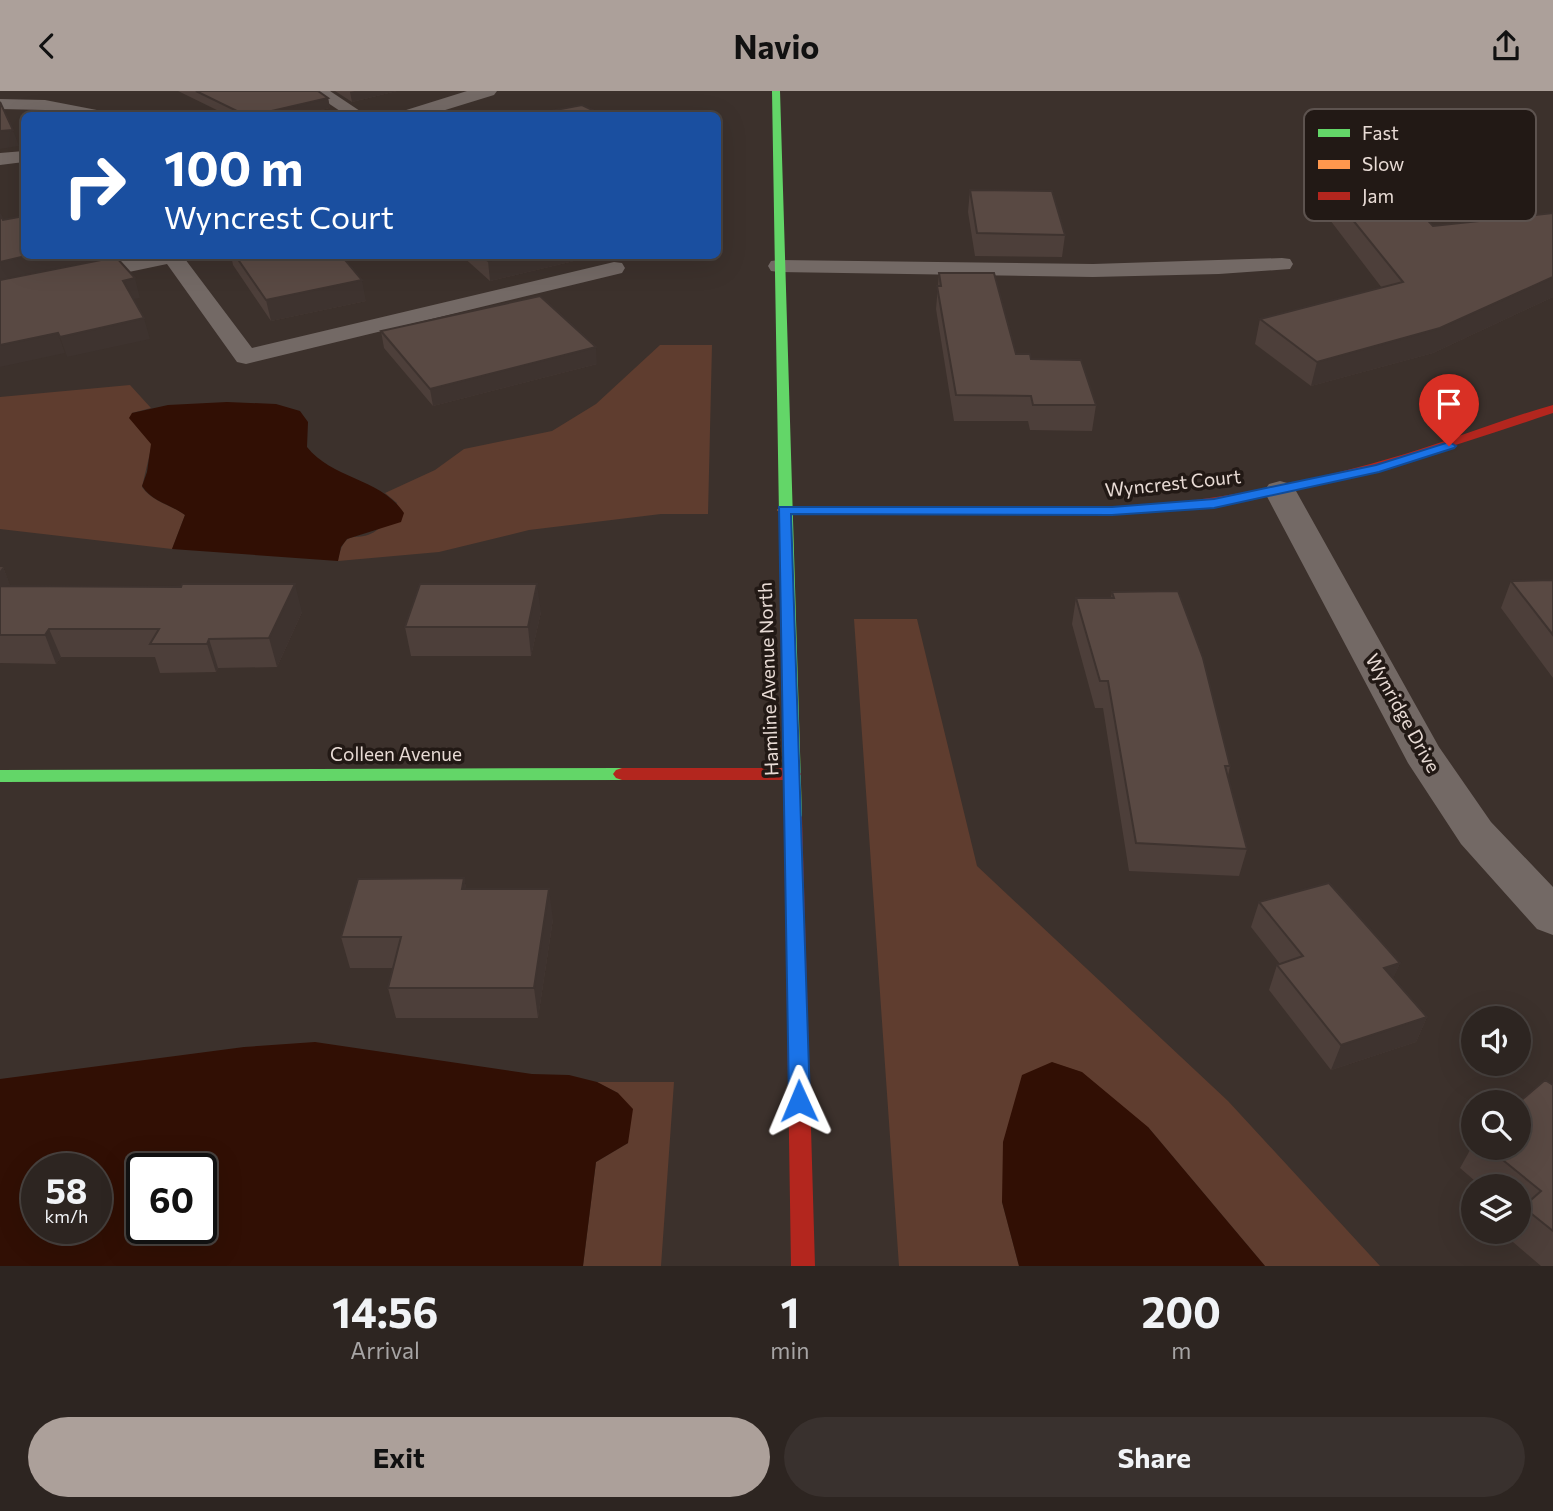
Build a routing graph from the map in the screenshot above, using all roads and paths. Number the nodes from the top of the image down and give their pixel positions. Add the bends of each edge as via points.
1 (318, 91) edge
2 (487, 91) edge
3 (776, 91) edge
4 (9, 100) edge
5 (81, 112) edge
6 (352, 112) edge
7 (420, 112) edge
8 (21, 157) edge
9 (0, 159) edge
10 (157, 259) edge
11 (173, 259) edge
12 (1282, 264) dead end
13 (779, 266) junction
14 (614, 268) dead end
15 (0, 292) edge
16 (1553, 409) edge
17 (1280, 491) junction
18 (784, 510) junction
19 (792, 774) junction
20 (0, 776) edge
21 (1553, 917) edge
22 (803, 1266) edge

1 - 6 lane
2 - 7 street
3 - 13 main road, Hamline Avenue North
4 - 5 lane
8 - 9 lane
10 - 15 lane
11 - 14 lane via 246,358
12 - 13 lane via 1059,272
13 - 18 main road, Hamline Avenue North
16 - 17 main road, Wyncrest Court via 1379,468
17 - 18 main road, Wyncrest Court via 1214,503 1112,511
17 - 21 street, Wynridge Drive via 1422,753 1476,834
18 - 19 main road, Hamline Avenue North
19 - 20 main road, Colleen Avenue
19 - 22 main road, Hamline Avenue North

